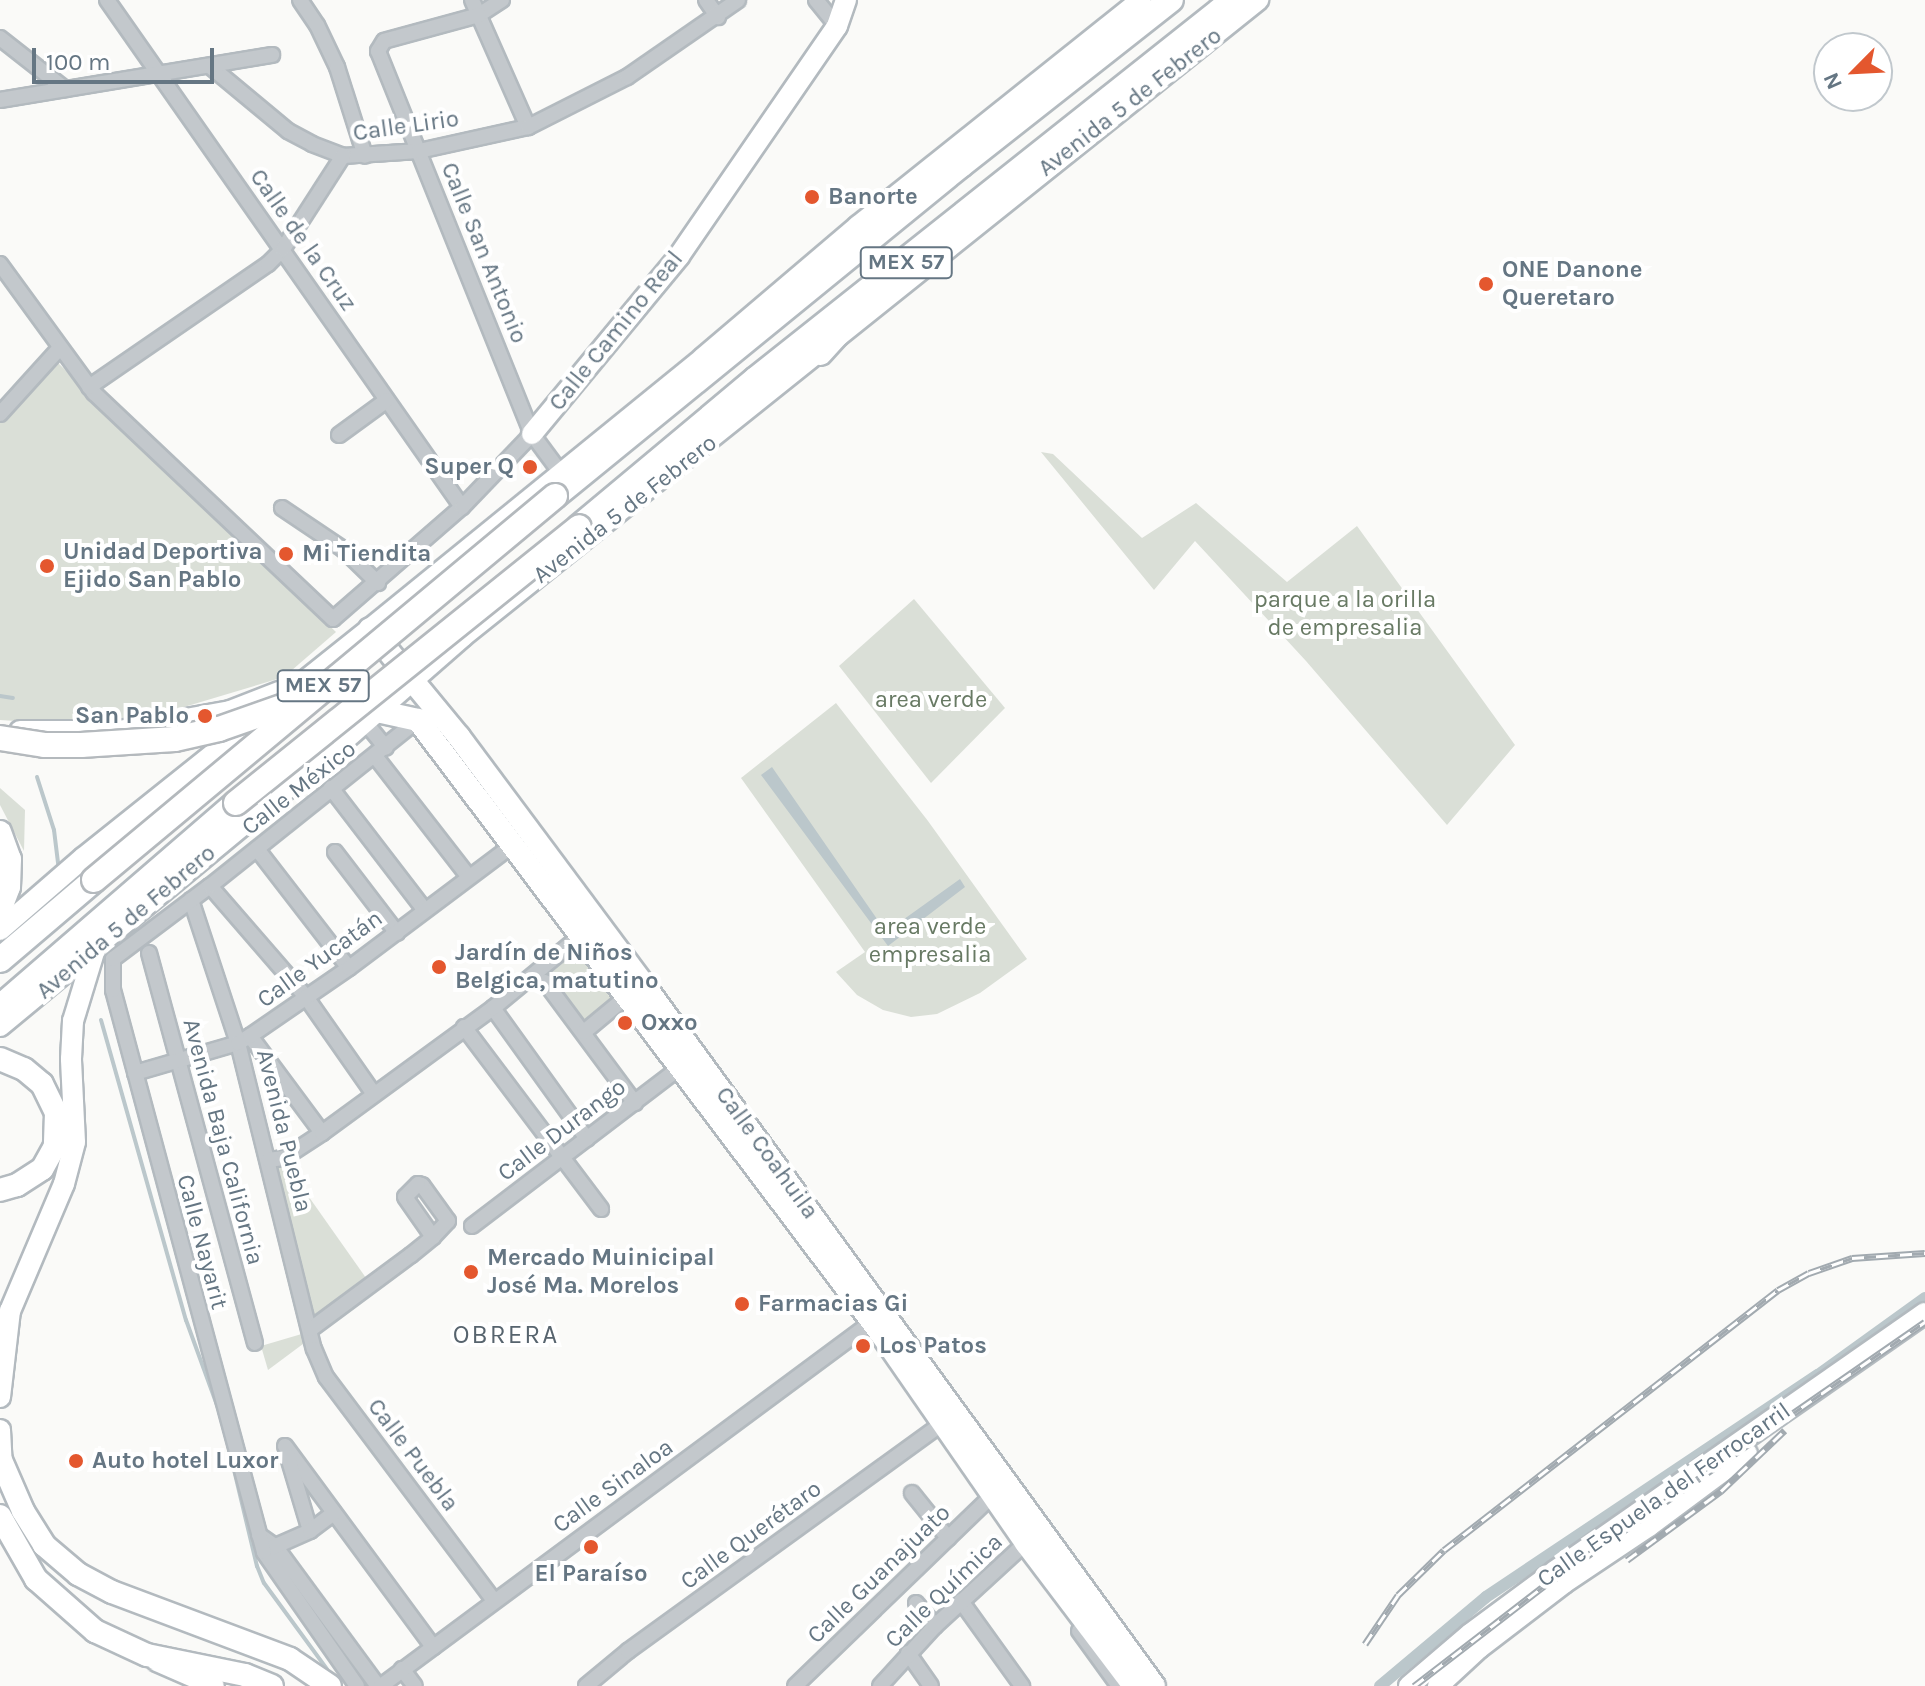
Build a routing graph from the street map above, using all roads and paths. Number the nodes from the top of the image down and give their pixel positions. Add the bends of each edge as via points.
1 (107, 0) edge
2 (300, 0) edge
3 (472, 0) edge
4 (502, 0) edge
5 (706, 0) edge
6 (738, 0) edge
7 (816, 0) edge
8 (846, 0) edge
9 (1141, 0) edge
10 (1171, 0) edge
11 (1233, 0) edge
12 (1258, 0) edge
13 (479, 15) junction
14 (718, 17) junction
15 (837, 26) junction
16 (0, 38) edge
17 (272, 55) dead end
18 (211, 67) junction
19 (1168, 71) junction
20 (159, 74) junction
21 (1077, 74) junction
22 (65, 89) junction
23 (0, 100) edge
24 (1081, 121) junction
25 (988, 122) junction
26 (528, 127) junction
27 (419, 151) junction
28 (343, 156) junction
29 (365, 156) junction
30 (858, 226) junction
31 (283, 249) junction
32 (0, 264) edge
33 (887, 278) junction
34 (823, 279) junction
35 (59, 349) junction
36 (820, 353) junction
37 (89, 387) junction
38 (387, 400) junction
39 (0, 414) edge
40 (532, 434) junction
41 (339, 435) dead end
42 (560, 472) junction
43 (462, 507) junction
44 (282, 508) dead end
45 (378, 583) junction
46 (370, 629) junction
47 (412, 682) junction
48 (304, 691) junction
49 (426, 713) junction
50 (371, 717) junction
51 (0, 729) edge
52 (0, 738) edge
53 (380, 752) junction
54 (331, 788) junction
55 (0, 832) edge
56 (513, 845) junction
57 (257, 849) junction
58 (335, 852) dead end
59 (469, 877) junction
60 (210, 886) junction
61 (191, 900) junction
62 (424, 909) junction
63 (0, 911) edge
64 (0, 930) edge
65 (397, 933) junction
66 (579, 937) junction
67 (105, 952) junction
68 (149, 953) dead end
69 (0, 960) edge
70 (349, 968) junction
71 (545, 982) dead end
72 (306, 997) junction
73 (625, 998) junction
74 (0, 1007) edge
75 (493, 1008) junction
76 (0, 1026) edge
77 (464, 1027) junction
78 (584, 1032) junction
79 (244, 1040) junction
80 (0, 1059) edge
81 (180, 1062) junction
82 (678, 1069) junction
83 (135, 1073) junction
84 (374, 1094) junction
85 (635, 1103) junction
86 (322, 1133) junction
87 (587, 1139) junction
88 (562, 1157) junction
89 (268, 1160) junction
90 (0, 1190) edge
91 (601, 1209) dead end
92 (472, 1226) dead end
93 (433, 1237) junction
94 (1925, 1313) edge
95 (872, 1322) junction
96 (1925, 1327) edge
97 (311, 1329) junction
98 (255, 1343) dead end
99 (0, 1397) edge
100 (943, 1423) junction
101 (0, 1430) edge
102 (1, 1462) edge
103 (912, 1493) dead end
104 (994, 1494) junction
105 (334, 1513) junction
106 (0, 1516) edge
107 (310, 1531) junction
108 (948, 1538) junction
109 (1029, 1540) junction
110 (269, 1549) junction
111 (494, 1601) junction
112 (961, 1601) junction
113 (916, 1603) dead end
114 (935, 1626) junction
115 (433, 1647) junction
116 (908, 1653) junction
117 (147, 1655) junction
118 (402, 1669) junction
119 (214, 1686) edge
120 (272, 1686) edge
121 (330, 1686) edge
122 (357, 1686) edge
123 (380, 1686) edge
124 (415, 1686) edge
125 (586, 1686) edge
126 (795, 1686) edge
127 (880, 1686) edge
128 (931, 1686) edge
129 (1022, 1686) edge
130 (1119, 1686) edge
131 (1134, 1686) edge
132 (1154, 1686) edge
133 (1409, 1686) edge
134 (1438, 1686) edge

1 - 20 street, Calle de la Cruz
2 - 29 street via 337,67
3 - 13 street
4 - 13 street
5 - 14 street
6 - 14 street, Calle Lirio
7 - 15 street
8 - 15 main road, Calle Camino Real
9 - 25 main road
10 - 21 highway, MEX 57
11 - 24 highway, Avenida 5 de Febrero / MEX 57
12 - 19 main road, Avenida 5 de Febrero
13 - 26 street
13 - 27 street, Calle San Antonio via 379,44
14 - 26 street, Calle Lirio via 627,77
15 - 40 main road, Calle Camino Real via 679,256
16 - 22 street
17 - 18 street
18 - 20 street
18 - 28 street via 288,131
19 - 24 highway
19 - 36 main road, Avenida 5 de Febrero
20 - 22 street
20 - 31 street, Calle de la Cruz
21 - 25 highway
21 - 34 highway, MEX 57
22 - 23 street
24 - 33 highway, Avenida 5 de Febrero / MEX 57
25 - 30 main road
26 - 27 street, Calle Lirio
27 - 29 street, Calle Lirio
27 - 40 street, Calle San Antonio
28 - 29 street, Calle Lirio
28 - 31 street, Calle Lirio
30 - 34 highway
30 - 42 main road
31 - 37 street, Calle Lirio
31 - 38 street, Calle de la Cruz
32 - 35 street
33 - 36 highway
33 - 74 highway, Avenida 5 de Febrero / MEX 57, bridge via 236,803
34 - 48 highway, MEX 57, bridge
35 - 37 street
35 - 39 street
36 - 47 main road, Avenida 5 de Febrero
37 - 45 street, Calle Camino Real via 333,619
38 - 41 street
38 - 43 street, Calle de la Cruz
40 - 42 street, Calle San Antonio
40 - 43 street, Calle Camino Real
42 - 46 main road
43 - 45 street, Calle Camino Real
44 - 45 street via 343,549
46 - 47 main road, Calle Coahuila
46 - 48 main road
47 - 49 main road, Calle Coahuila
47 - 50 main road, Avenida 5 de Febrero
48 - 51 main road via 119,731
48 - 52 highway, bridge via 219,729 175,739 69,745
48 - 64 main road
48 - 69 highway, MEX 57, bridge
49 - 50 main road
49 - 53 street, Calle México
49 - 56 main road, Calle Coahuila
49 - 109 main road, Calle Coahuila via 893,1322
50 - 53 street
50 - 67 main road, Avenida 5 de Febrero
53 - 54 street, Calle México
53 - 59 street
54 - 57 street, Calle México
54 - 62 street
55 - 63 main road via 10,859 9,887
56 - 59 street, Calle Yucatán
56 - 66 main road, Calle Coahuila
57 - 60 street, Calle México
57 - 70 street
58 - 65 street
59 - 62 street, Calle Yucatán
60 - 61 street, Calle México
60 - 72 street
61 - 67 street, Calle México
61 - 79 street, Avenida Puebla
62 - 65 street, Calle Yucatán
65 - 70 street, Calle Yucatán
66 - 73 main road, Calle Coahuila
66 - 75 street
67 - 76 main road, Avenida 5 de Febrero
67 - 83 street, Calle Nayarit
67 - 99 main road via 73,1021 75,1142 64,1184 10,1311
68 - 81 street, Avenida Baja California
70 - 72 street, Calle Yucatán
71 - 78 street
72 - 79 street, Calle Yucatán
72 - 84 street
73 - 78 street
73 - 82 main road, Calle Coahuila
75 - 77 street
75 - 87 street
77 - 84 street
77 - 88 street
78 - 85 street
79 - 81 street, Calle Yucatán
79 - 86 street
79 - 89 street, Avenida Puebla
80 - 90 main road via 42,1084 56,1113 55,1146 42,1169
81 - 83 street, Calle Yucatán
81 - 98 street, Avenida Baja California
82 - 85 street, Calle Durango
82 - 95 main road, Calle Coahuila
83 - 110 street, Calle Nayarit via 259,1535
84 - 86 street
85 - 87 street, Calle Durango
86 - 89 street via 284,1158
87 - 88 street, Calle Durango
88 - 91 street
88 - 92 street, Calle Durango
89 - 97 street, Avenida Puebla
93 - 93 street via 448,1220 422,1185 407,1192 406,1199
93 - 97 street
94 - 133 main road, Calle Espuela del Ferrocarril via 1555,1571
95 - 100 main road, Calle Coahuila
95 - 111 street, Calle Sinaloa
96 - 134 main road, Calle Espuela del Ferrocarril via 1564,1583
97 - 111 street, Calle Puebla via 326,1377
100 - 104 main road, Calle Coahuila
100 - 125 street, Calle Querétaro
101 - 102 main road
102 - 121 main road via 44,1545 78,1574 112,1592 290,1659
103 - 108 street
104 - 108 street, Calle Guanajuato
104 - 109 main road, Calle Coahuila
105 - 107 street
105 - 107 street via 285,1446
105 - 115 street
106 - 117 main road via 24,1563 47,1592 95,1631
107 - 110 street
108 - 126 street, Calle Guanajuato
109 - 112 street, Calle Química
109 - 130 street
109 - 131 main road, Calle Coahuila
109 - 132 main road, Calle Coahuila
110 - 122 street, Calle Nayarit
110 - 123 street, Calle Nayarit
111 - 115 street, Calle Sinaloa
112 - 114 street, Calle Química
112 - 129 street
113 - 114 street
114 - 116 street, Calle Química
115 - 118 street, Calle Sinaloa
116 - 127 street, Calle Química
116 - 128 street
117 - 119 main road
117 - 120 main road via 245,1675
118 - 123 street, Calle Sinaloa
118 - 124 street

